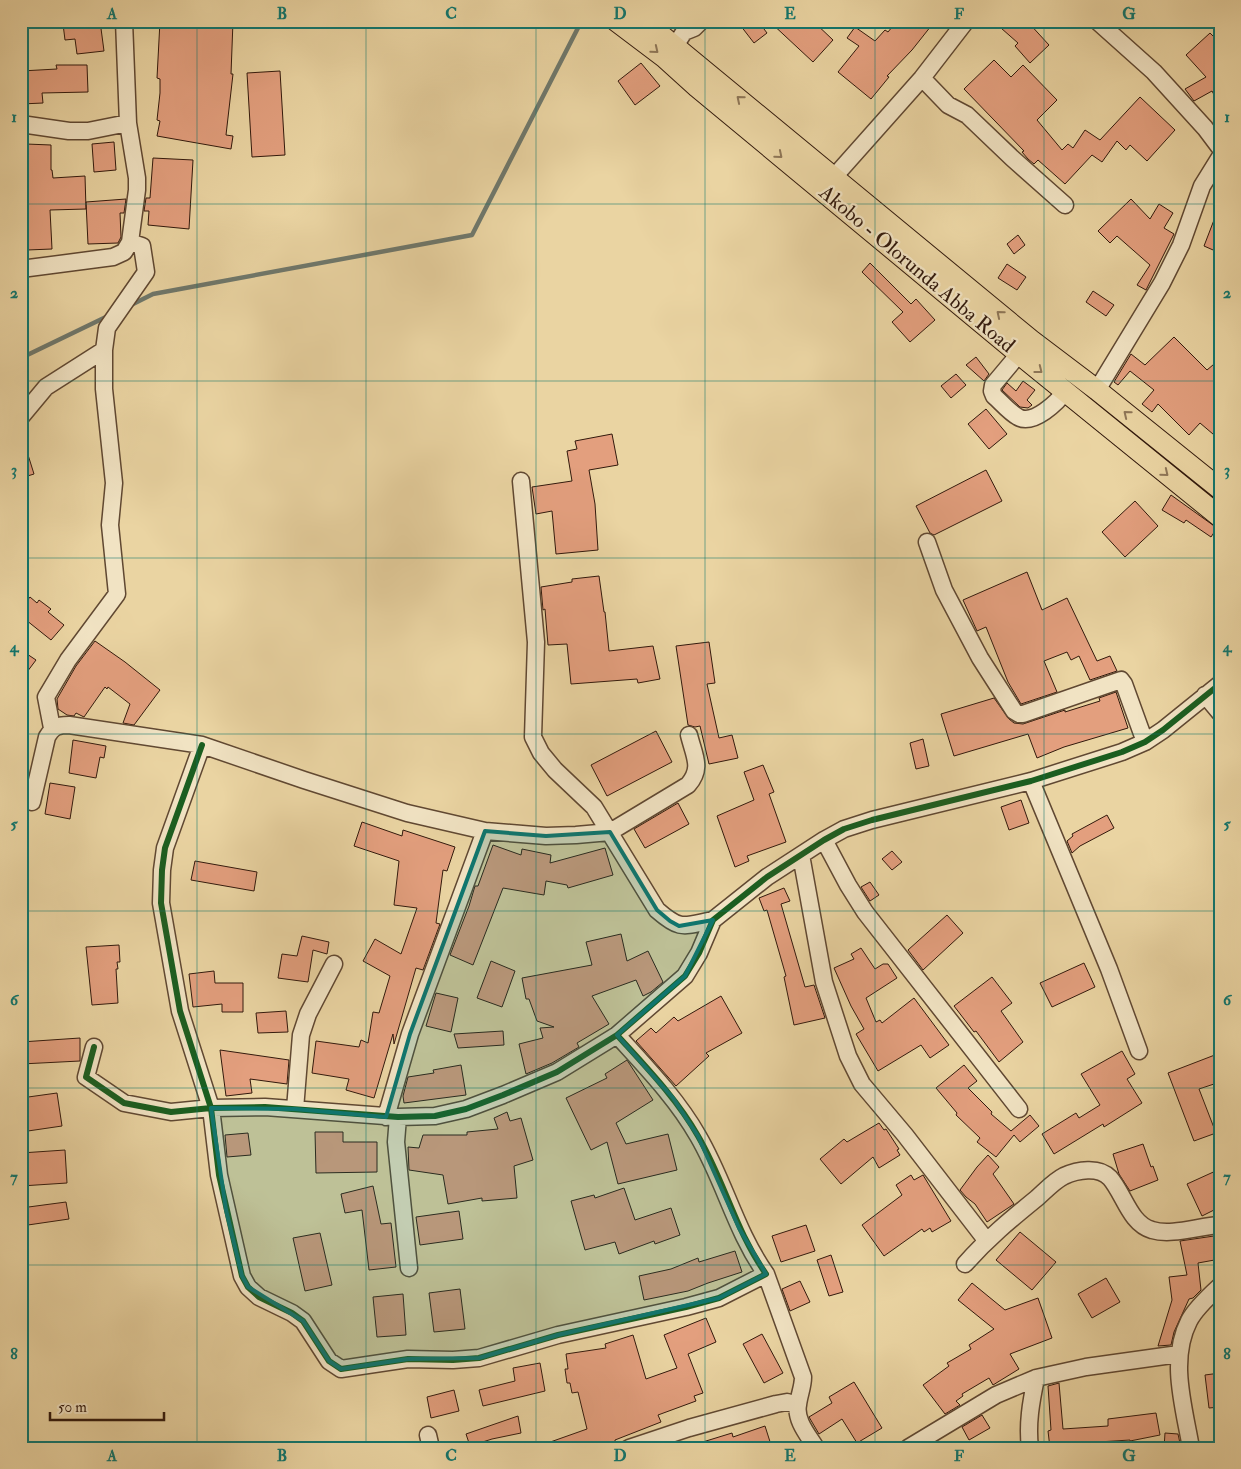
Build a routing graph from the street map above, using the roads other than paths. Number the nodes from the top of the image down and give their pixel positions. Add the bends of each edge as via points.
1 (124, 21) edge
2 (616, 21) edge
3 (644, 21) edge
4 (701, 21) edge
5 (966, 21) edge
6 (1097, 21) edge
7 (675, 46) junction
8 (922, 78) junction
9 (713, 88) junction
10 (128, 123) junction
11 (21, 124) edge
12 (1220, 148) edge
13 (1220, 157) edge
14 (834, 177) junction
15 (1065, 205) dead end
16 (130, 242) junction
17 (21, 269) edge
18 (104, 350) junction
19 (1019, 354) junction
20 (1066, 390) junction
21 (1097, 390) junction
22 (21, 417) edge
23 (522, 481) dead end
24 (1220, 489) edge
25 (1220, 517) edge
26 (927, 542) dead end
27 (1220, 684) edge
28 (1205, 695) junction
29 (1220, 713) edge
30 (52, 728) junction
31 (689, 735) dead end
32 (1145, 742) junction
33 (202, 745) junction
34 (1031, 781) junction
35 (32, 802) dead end
36 (485, 831) junction
37 (610, 832) junction
38 (824, 840) junction
39 (801, 855) junction
40 (713, 920) junction
41 (334, 964) dead end
42 (617, 1035) junction
43 (94, 1047) dead end
44 (1139, 1051) dead end
45 (211, 1108) junction
46 (295, 1109) junction
47 (1019, 1109) dead end
48 (392, 1117) junction
49 (1220, 1225) edge
50 (986, 1240) junction
51 (965, 1264) dead end
52 (409, 1268) dead end
53 (766, 1274) junction
54 (1220, 1286) edge
55 (1179, 1354) junction
56 (1036, 1378) junction
57 (798, 1405) junction
58 (629, 1448) edge
59 (816, 1448) edge
60 (908, 1448) edge
61 (1030, 1448) edge
62 (1191, 1448) edge

1 - 10 street
2 -> 9 main road, Akobo - Olorunda Abba Road
3 - 7 main road, Akobo - Olorunda Abba Road
4 - 7 street via 684,32
5 - 8 street
6 - 12 street via 1154,72
7 - 9 main road, Akobo - Olorunda Abba Road
8 - 14 street
8 - 15 street via 948,105 967,115
14 -> 9 main road, Akobo - Olorunda Abba Road
9 -> 19 main road, Akobo - Olorunda Abba Road
10 - 11 street via 88,131
10 - 16 street via 137,178
13 - 21 street via 1202,186 1162,283
21 -> 14 main road, Akobo - Olorunda Abba Road via 1031,340
16 - 17 street via 124,252 113,257
16 - 18 street via 142,246 146,272 107,328
18 - 22 street via 46,387
18 - 30 street via 104,389 114,483 110,525 118,594 68,660 46,697
19 -> 20 main road, Akobo - Olorunda Abba Road
19 - 20 street via 993,385 992,391 1019,418 1036,417 1060,399
20 -> 25 main road, Akobo - Olorunda Abba Road
24 -> 21 main road, Akobo - Olorunda Abba Road
23 - 37 street via 536,642 534,737 541,753 594,806
26 - 32 street via 944,590 980,658 1014,711 1023,714 1121,680
27 - 28 street
28 - 29 street
28 - 32 street
30 - 33 street via 59,724 69,725
30 - 35 street
31 - 37 street via 698,769 688,786
32 - 34 street
33 - 36 street via 407,813
33 - 45 street via 165,848 161,903 180,1011
34 - 38 street via 872,820
34 - 44 street
36 - 37 street via 546,836
36 - 48 street via 410,1034
37 - 40 street via 657,910 679,926
38 - 39 street
38 - 47 street via 866,912
39 - 40 street via 767,877
39 - 50 street via 824,982 848,1056 862,1084 906,1135
40 - 42 street via 699,954 685,976
41 - 46 street via 301,1034
42 - 48 street via 557,1072 466,1109 435,1116
42 - 53 street via 673,1098 698,1136 715,1168 739,1228
43 - 45 street via 86,1077 124,1103 172,1112
45 - 46 street
45 - 53 street via 219,1175 242,1276 258,1297 303,1321 329,1361 341,1369 408,1359 479,1358 558,1334 720,1298
46 - 48 street
48 - 52 street
49 - 50 street via 1163,1232 1151,1230 1140,1224 1109,1177 1082,1170 1063,1177
50 - 51 street
53 - 57 street via 803,1377
54 - 55 street via 1190,1319
55 - 56 street via 1086,1367
55 - 62 street via 1179,1374
56 - 60 street via 996,1395
56 - 61 street via 1030,1406
57 - 58 street via 776,1404
57 - 59 street via 797,1414

